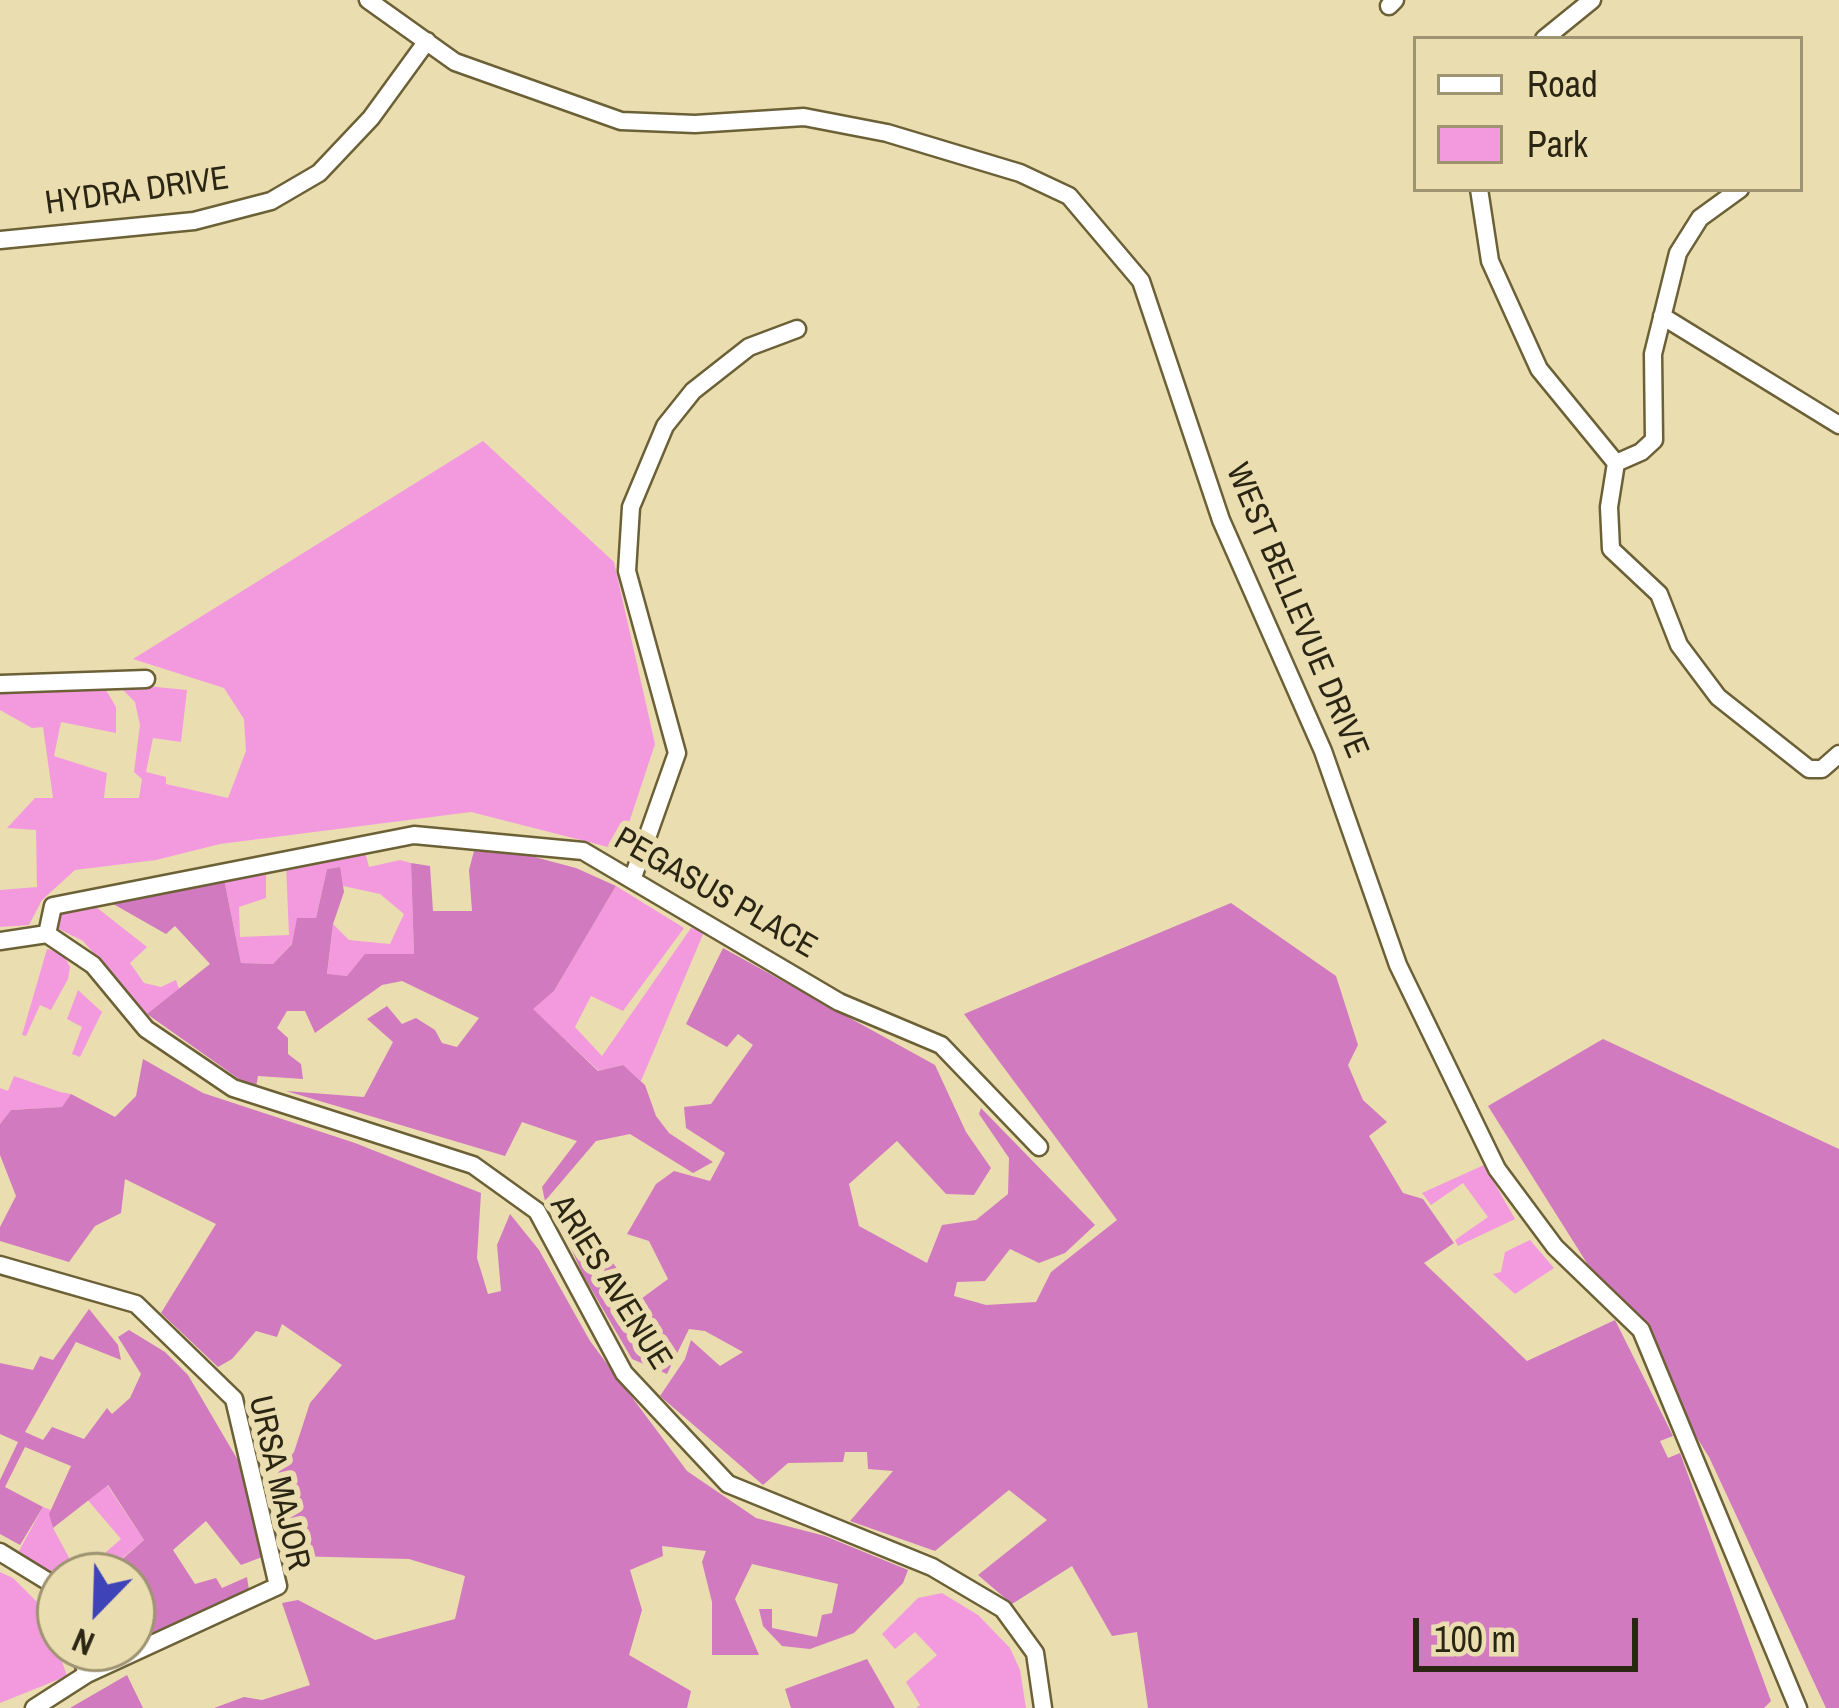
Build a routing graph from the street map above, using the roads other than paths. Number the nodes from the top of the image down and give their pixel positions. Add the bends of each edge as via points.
1 (368, 0) edge
2 (1592, 0) edge
3 (1548, 36) edge
4 (427, 40) junction
5 (1479, 192) edge
6 (1736, 192) edge
7 (0, 240) edge
8 (1661, 316) junction
9 (797, 329) dead end
10 (1839, 425) edge
11 (1616, 464) junction
12 (146, 679) dead end
13 (0, 684) edge
14 (1839, 754) edge
15 (632, 880) junction
16 (47, 934) junction
17 (0, 940) edge
18 (1039, 1147) dead end
19 (0, 1265) edge
20 (0, 1552) edge
21 (36, 1574) edge
22 (87, 1674) joint
23 (34, 1708) edge
24 (1043, 1708) edge
25 (1798, 1708) edge

1 - 4 street, WEST BELLEVUE DRIVE
2 - 3 street
4 - 7 street, HYDRA DRIVE via 371,118 319,172 271,201 194,221
4 - 25 street, WEST BELLEVUE DRIVE via 455,62 621,121 805,117 1020,173 1069,196 1141,281 1221,520 1323,751 1398,965 1497,1169 1555,1247 1641,1330
5 - 11 street via 1490,261 1539,369
6 - 8 street via 1700,218 1678,253
8 - 10 street
8 - 11 street via 1654,440
9 - 15 street via 749,347 693,391 665,426 632,507 626,571 677,753
11 - 14 street via 1611,549 1659,594 1679,645 1718,697 1809,769
12 - 13 street
15 - 16 street, PEGASUS PLACE via 583,851 414,835 52,906
15 - 18 street, PEGASUS PLACE via 839,1002 941,1045
16 - 17 street
16 - 24 street, ARIES AVENUE via 93,965 146,1029 233,1088 473,1165 537,1211 624,1373 728,1484 932,1568 1004,1609 1035,1653
19 - 22 street, URSA MAJOR via 136,1304 235,1399 278,1586
20 - 21 street
22 - 23 street, URSA MAJOR

